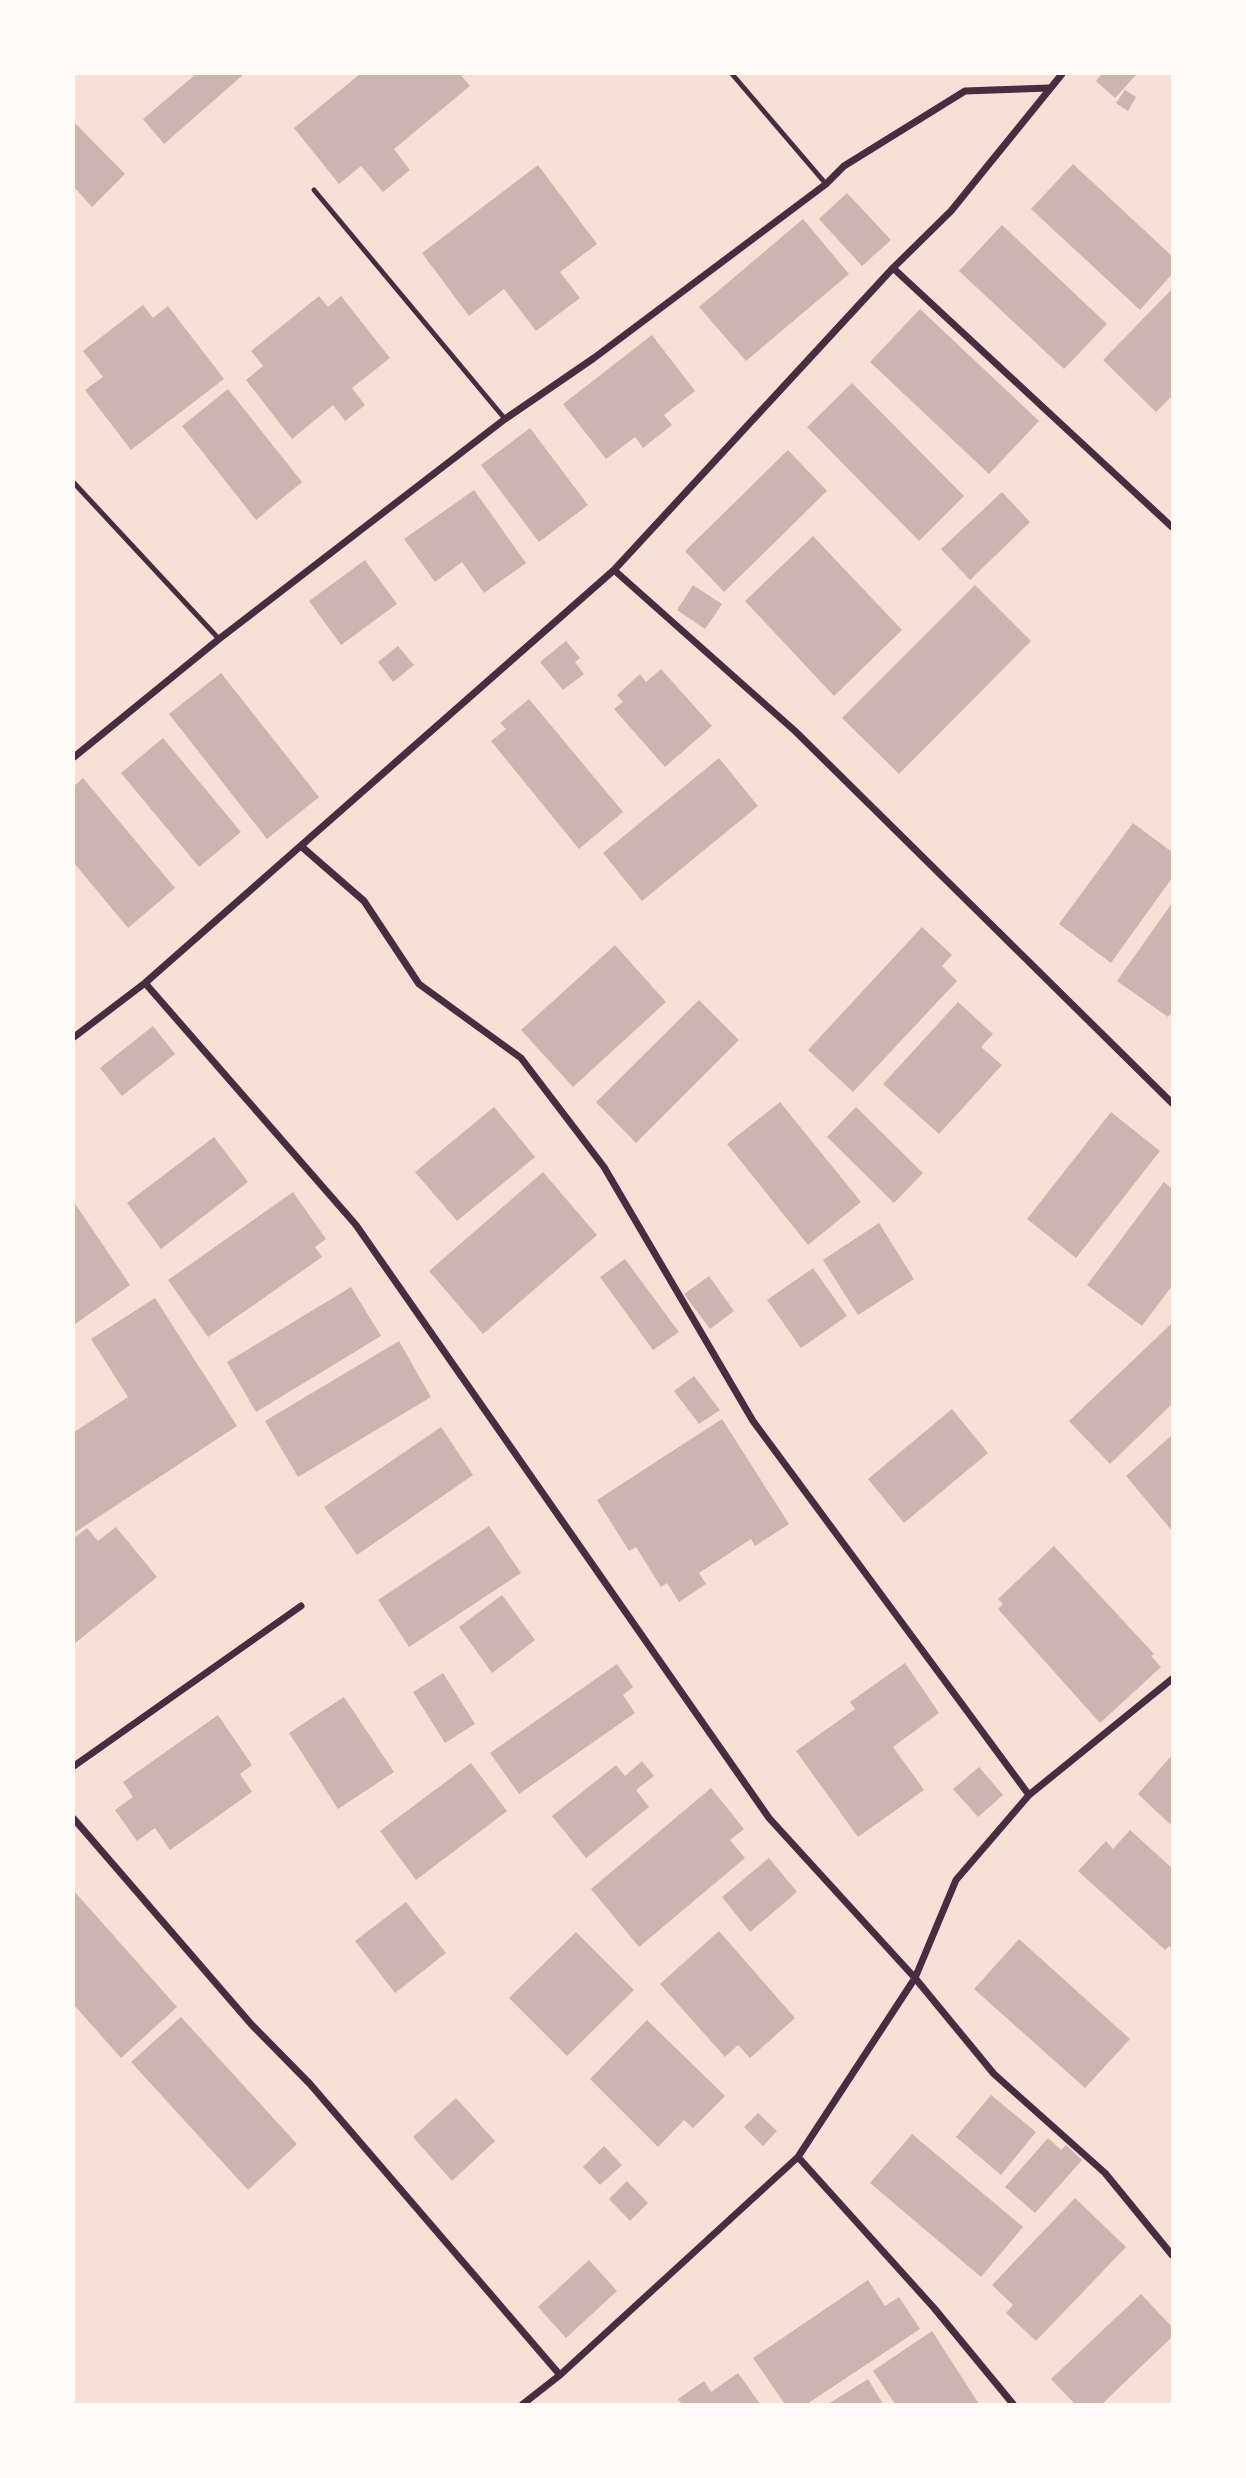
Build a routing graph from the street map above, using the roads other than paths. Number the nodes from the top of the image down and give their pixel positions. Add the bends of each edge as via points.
1 (732, 74) edge
2 (1062, 74) edge
3 (1049, 88) junction
4 (826, 184) junction
5 (314, 190) dead end
6 (893, 268) junction
7 (505, 419) junction
8 (74, 483) edge
9 (1172, 527) edge
10 (614, 569) junction
11 (219, 639) junction
12 (74, 757) edge
13 (302, 847) junction
14 (145, 983) junction
15 (74, 1037) edge
16 (1172, 1103) edge
17 (301, 1606) dead end
18 (1172, 1679) edge
19 (74, 1766) edge
20 (1029, 1795) junction
21 (74, 1819) edge
22 (915, 1979) junction
23 (798, 2157) junction
24 (1172, 2255) edge
25 (560, 2375) junction
26 (523, 2404) edge
27 (1013, 2404) edge

1 - 4 lane
2 - 3 street
3 - 4 street via 965,90 844,166
3 - 6 street via 951,211
4 - 7 street
5 - 7 lane
6 - 9 street
6 - 10 street
7 - 11 street
8 - 11 lane
10 - 13 street
10 - 16 street via 795,731
11 - 12 street
13 - 14 street
13 - 20 street via 364,901 419,984 521,1058 588,1145 753,1421
14 - 15 street
14 - 22 street via 356,1225 769,1818
17 - 19 street
18 - 20 street
20 - 22 street via 956,1880
21 - 25 street
22 - 23 street
22 - 24 street via 994,2074 1105,2173
23 - 25 street
23 - 27 street
25 - 26 street

